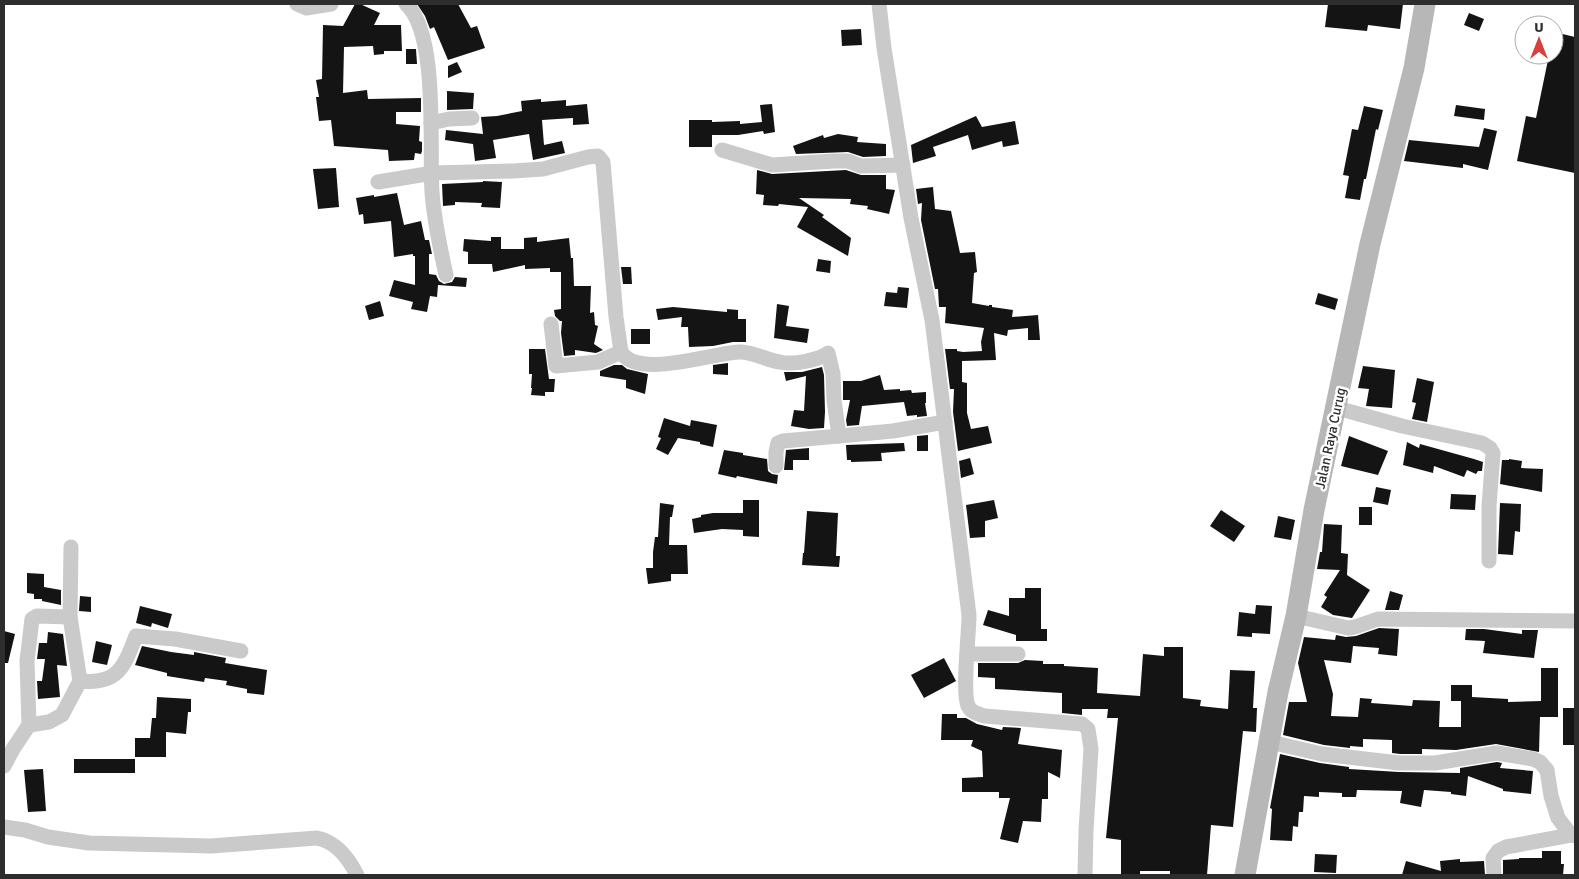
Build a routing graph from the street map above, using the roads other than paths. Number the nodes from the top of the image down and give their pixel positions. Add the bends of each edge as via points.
1 (296, 4) edge
2 (331, 4) edge
3 (406, 4) edge
4 (879, 4) edge
5 (1425, 4) edge
6 (472, 118) dead end
7 (431, 123) junction
8 (722, 150) dead end
9 (903, 164) junction
10 (433, 173) junction
11 (378, 182) dead end
12 (446, 275) dead end
13 (551, 324) dead end
14 (621, 352) junction
15 (1336, 408) junction
16 (945, 422) junction
17 (839, 436) junction
18 (776, 466) dead end
19 (71, 547) dead end
20 (1489, 561) dead end
21 (1296, 616) junction
22 (70, 617) junction
23 (1575, 621) edge
24 (241, 651) dead end
25 (968, 654) junction
26 (1018, 654) dead end
27 (80, 681) junction
28 (29, 725) junction
29 (1270, 742) junction
30 (4, 766) edge
31 (4, 827) edge
32 (1573, 835) edge
33 (357, 875) edge
34 (1086, 875) edge
35 (1245, 875) edge
36 (1494, 875) edge

1 - 2 street via 306,8
3 - 7 street via 416,16 426,47
4 - 9 street
5 - 15 street, Jalan Raya Curug via 1414,68 1370,244
6 - 7 street
7 - 10 street
8 - 9 street via 772,165 834,160 860,166
9 - 16 street via 912,228 928,298
10 - 11 street
10 - 12 street via 436,230
10 - 14 street via 543,169 598,156 603,162
13 - 14 street via 556,366 598,362
14 - 17 street via 633,361 657,364 674,364 730,352 796,363 821,358 828,353
15 - 20 street via 1482,443 1490,448 1493,453
15 - 21 street, Jalan Raya Curug
16 - 17 street
16 - 25 street via 969,615
17 - 18 street via 782,441 778,443
19 - 22 street
21 - 23 street via 1348,628 1378,618
21 - 29 street, Jalan Raya Curug
22 - 27 street
22 - 28 street via 37,616 31,622 27,661
24 - 27 street via 175,639 136,636 126,664 118,672 104,680
25 - 26 street
25 - 34 street via 966,690 968,706 974,713 997,718 1082,724 1088,730 1091,748
27 - 28 street via 62,715 49,722
28 - 30 street
29 - 32 street via 1322,754 1399,763 1435,763 1497,754 1532,759 1547,770 1558,818
29 - 35 street, Jalan Raya Curug
31 - 33 street via 90,843 211,846 318,838 334,845
32 - 36 street via 1498,851 1493,858

